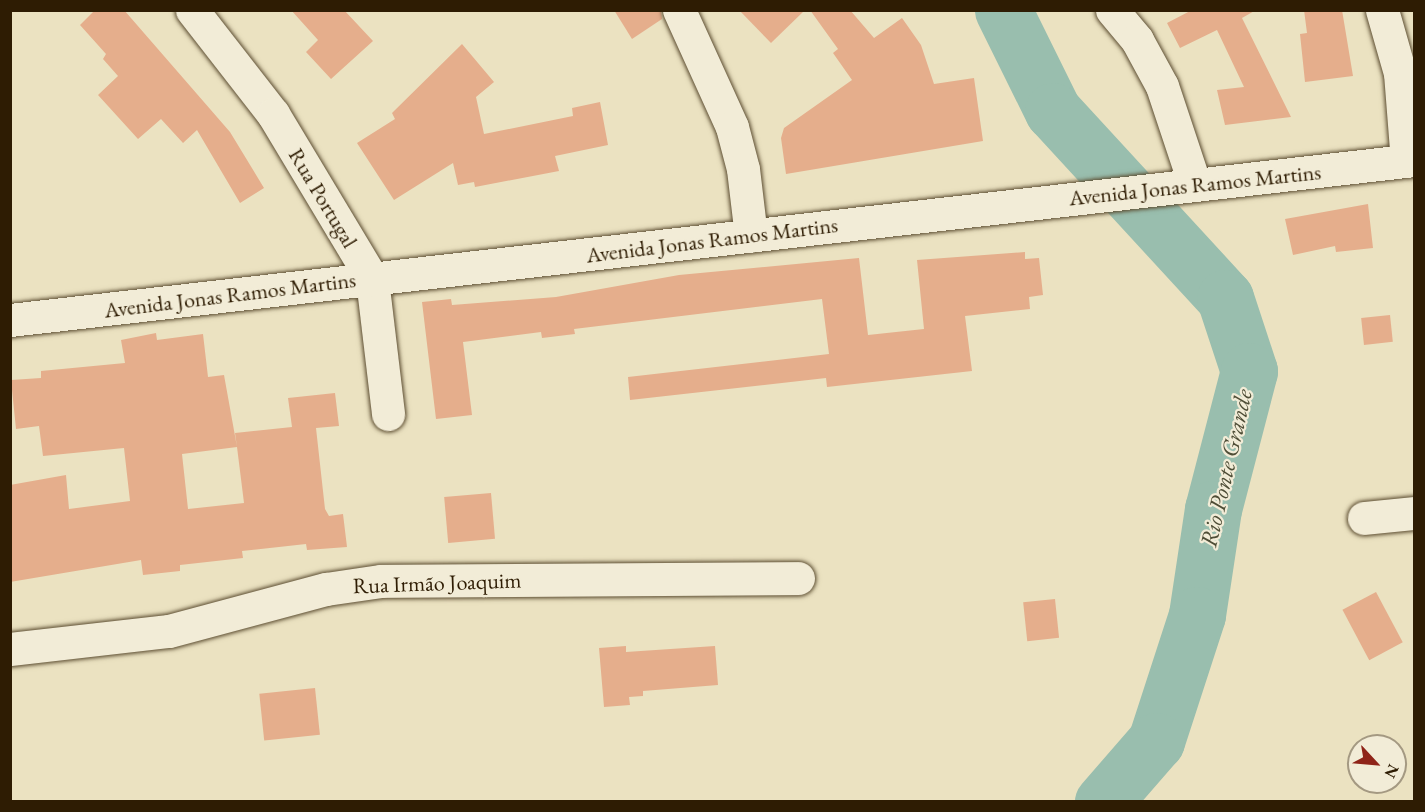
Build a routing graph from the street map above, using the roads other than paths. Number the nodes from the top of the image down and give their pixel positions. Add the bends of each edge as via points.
1 (192, 10) edge
2 (679, 10) edge
3 (1112, 10) edge
4 (1382, 10) edge
5 (1411, 160) edge
6 (1195, 185) junction
7 (751, 236) junction
8 (372, 279) junction
9 (10, 320) edge
10 (388, 414) dead end
11 (1414, 513) edge
12 (1364, 518) dead end
13 (798, 578) dead end
14 (10, 648) edge

1 - 8 street, Rua Portugal via 273,114
2 - 7 street via 732,128 743,169
3 - 6 street via 1137,40 1162,86
4 - 5 street via 1400,73
5 - 6 street, Avenida Jonas Ramos Martins
6 - 7 street, Avenida Jonas Ramos Martins
7 - 8 street, Avenida Jonas Ramos Martins
8 - 9 street, Avenida Jonas Ramos Martins
8 - 10 street, Rua Portugal
11 - 12 street
13 - 14 street, Rua Irmão Joaquim via 381,581 326,589 169,631

